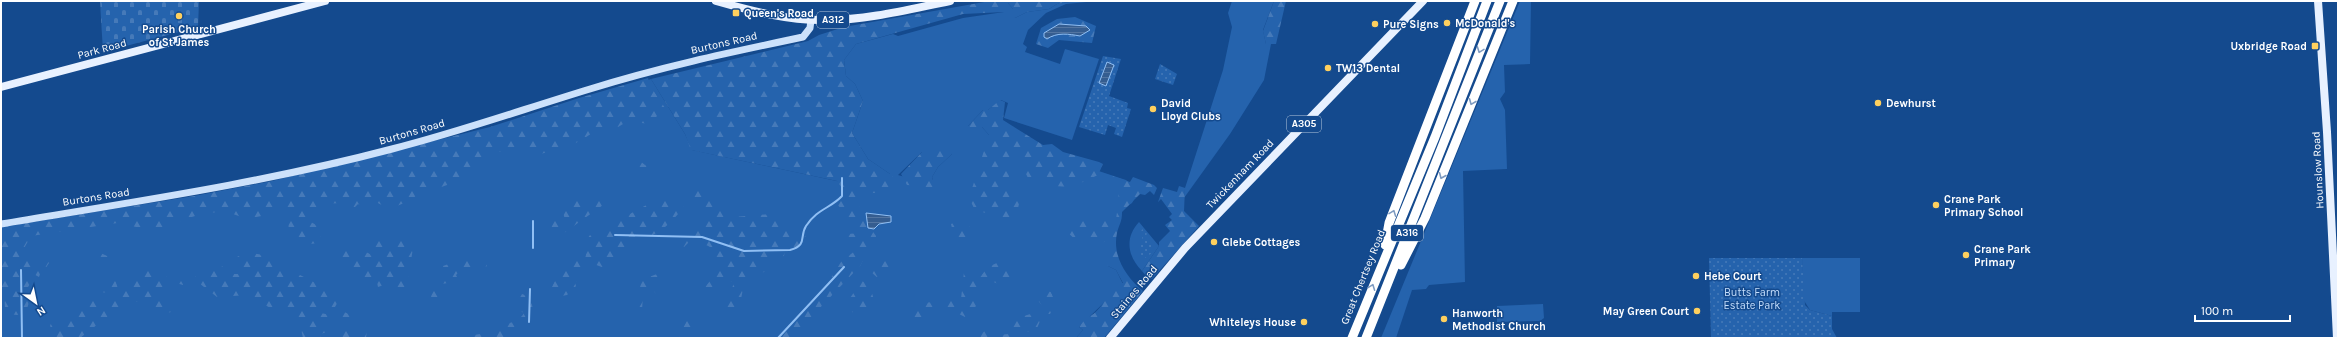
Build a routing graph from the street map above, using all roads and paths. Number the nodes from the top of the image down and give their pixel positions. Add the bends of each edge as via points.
1 (325, 1) edge
2 (716, 1) edge
3 (950, 1) edge
4 (1423, 1) edge
5 (1475, 1) edge
6 (1487, 1) edge
7 (1500, 1) edge
8 (1513, 1) edge
9 (2318, 1) edge
10 (811, 20) junction
11 (1, 87) edge
12 (1, 224) edge
13 (1175, 260) joint
14 (1381, 264) junction
15 (1371, 325) junction
16 (1110, 338) edge
17 (1352, 338) edge
18 (1366, 338) edge
19 (2337, 338) edge

1 - 11 main road, Park Road
2 - 10 main road, A312 via 766,14
3 - 10 main road, A312 via 844,20
4 - 13 main road, Twickenham Road / A305 via 1243,186
14 -> 5 highway via 1389,223
6 - 14 highway, Great Chertsey Road / A316 via 1435,137
7 -> 15 highway, A316
8 -> 15 highway via 1425,218
9 - 19 main road, Hounslow Road
10 - 12 street, Burtons Road via 810,28 803,37 679,65 590,89 518,113 392,149 262,180
13 - 16 main road, Staines Road / A305
17 -> 14 highway, Great Chertsey Road / A316
15 - 18 highway, A316

